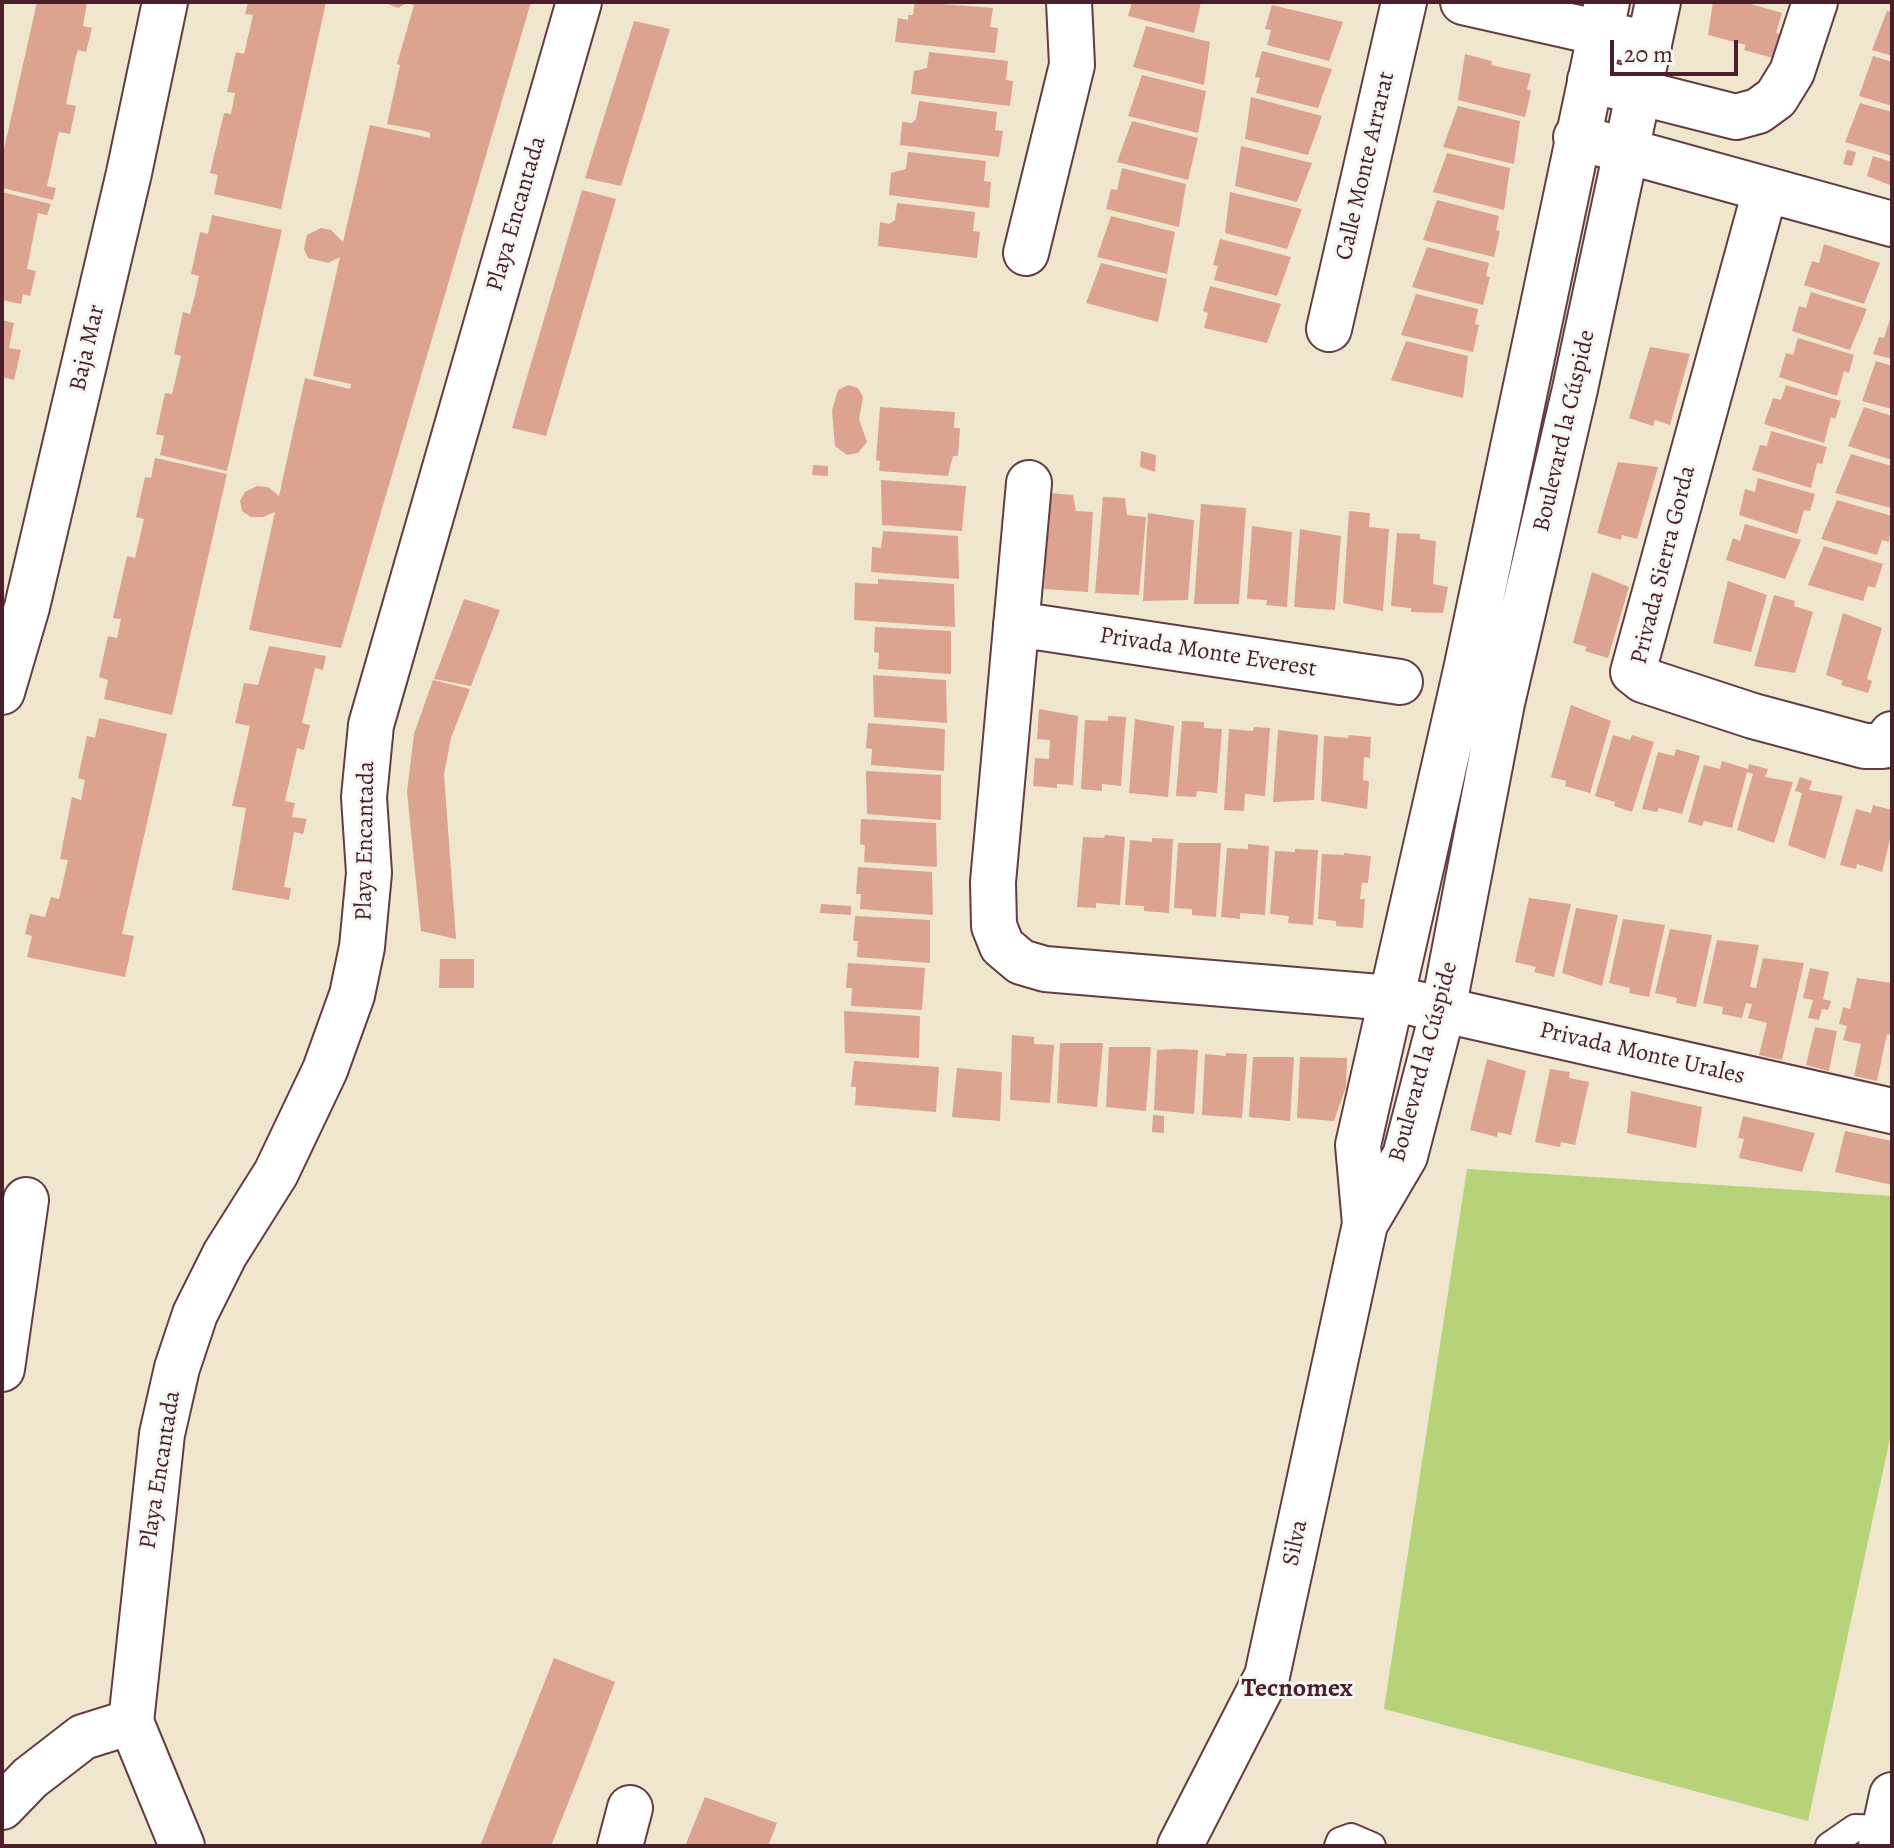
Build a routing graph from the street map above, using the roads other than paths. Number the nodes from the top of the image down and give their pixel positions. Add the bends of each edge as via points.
1 (165, 2) edge
2 (579, 2) edge
3 (1069, 2) edge
4 (1404, 2) edge
5 (1463, 2) edge
6 (1658, 2) edge
7 (1815, 2) edge
8 (1603, 19) edge
9 (1649, 44) junction
10 (1590, 80) junction
11 (1639, 92) junction
12 (1576, 137) junction
13 (1627, 149) junction
14 (1765, 191) junction
15 (1892, 224) edge
16 (1026, 253) dead end
17 (1329, 329) dead end
18 (1029, 483) dead end
19 (1016, 624) junction
20 (1400, 682) dead end
21 (2, 692) edge
22 (1892, 734) edge
23 (1391, 998) junction
24 (1443, 1010) junction
25 (1892, 1111) edge
26 (26, 1200) dead end
27 (1365, 1224) junction
28 (2, 1369) edge
29 (131, 1722) junction
30 (2, 1807) edge
31 (1886, 1823) edge
32 (182, 1846) edge
33 (1180, 1846) edge
34 (1338, 1846) edge
35 (1372, 1846) edge
36 (1829, 1846) edge

1 - 21 street, Baja Mar via 31,591
2 - 29 street, Playa Encantada via 371,725 364,797 369,873 352,995 319,1083 276,1173 195,1314 177,1368 162,1434
3 - 16 street via 1072,65
4 - 17 street, Calle Monte Arrarat
5 - 8 street
6 - 9 street, Boulevard la Cúspide
7 - 11 street via 1792,72 1776,98 1758,111 1736,117
8 - 9 street
8 - 10 street, Boulevard la Cúspide
9 - 11 street, Boulevard la Cúspide
10 - 11 street
10 - 12 street, Boulevard la Cúspide
11 - 13 street, Boulevard la Cúspide
12 - 13 street
12 - 23 street, Boulevard la Cúspide via 1466,670
13 - 14 street
13 - 24 street, Boulevard la Cúspide via 1502,703
14 - 15 street
14 - 22 street, Privada Sierra Gorda via 1633,672 1643,680 1753,716 1865,746 1883,746
18 - 19 street
19 - 20 street, Privada Monte Everest
19 - 23 street, Privada Monte Urales via 993,882 994,926 1002,946 1021,962 1045,969
23 - 24 street, Privada Monte Urales
23 - 27 street, Boulevard la Cúspide via 1358,1145
24 - 25 street, Privada Monte Urales
24 - 27 street, Boulevard la Cúspide via 1405,1156
26 - 28 street
27 - 33 street, Silva via 1267,1676
29 - 30 street via 83,1737
29 - 32 street, Playa Encantada
31 - 36 lane via 1855,1828
34 - 35 lane via 1351,1837

